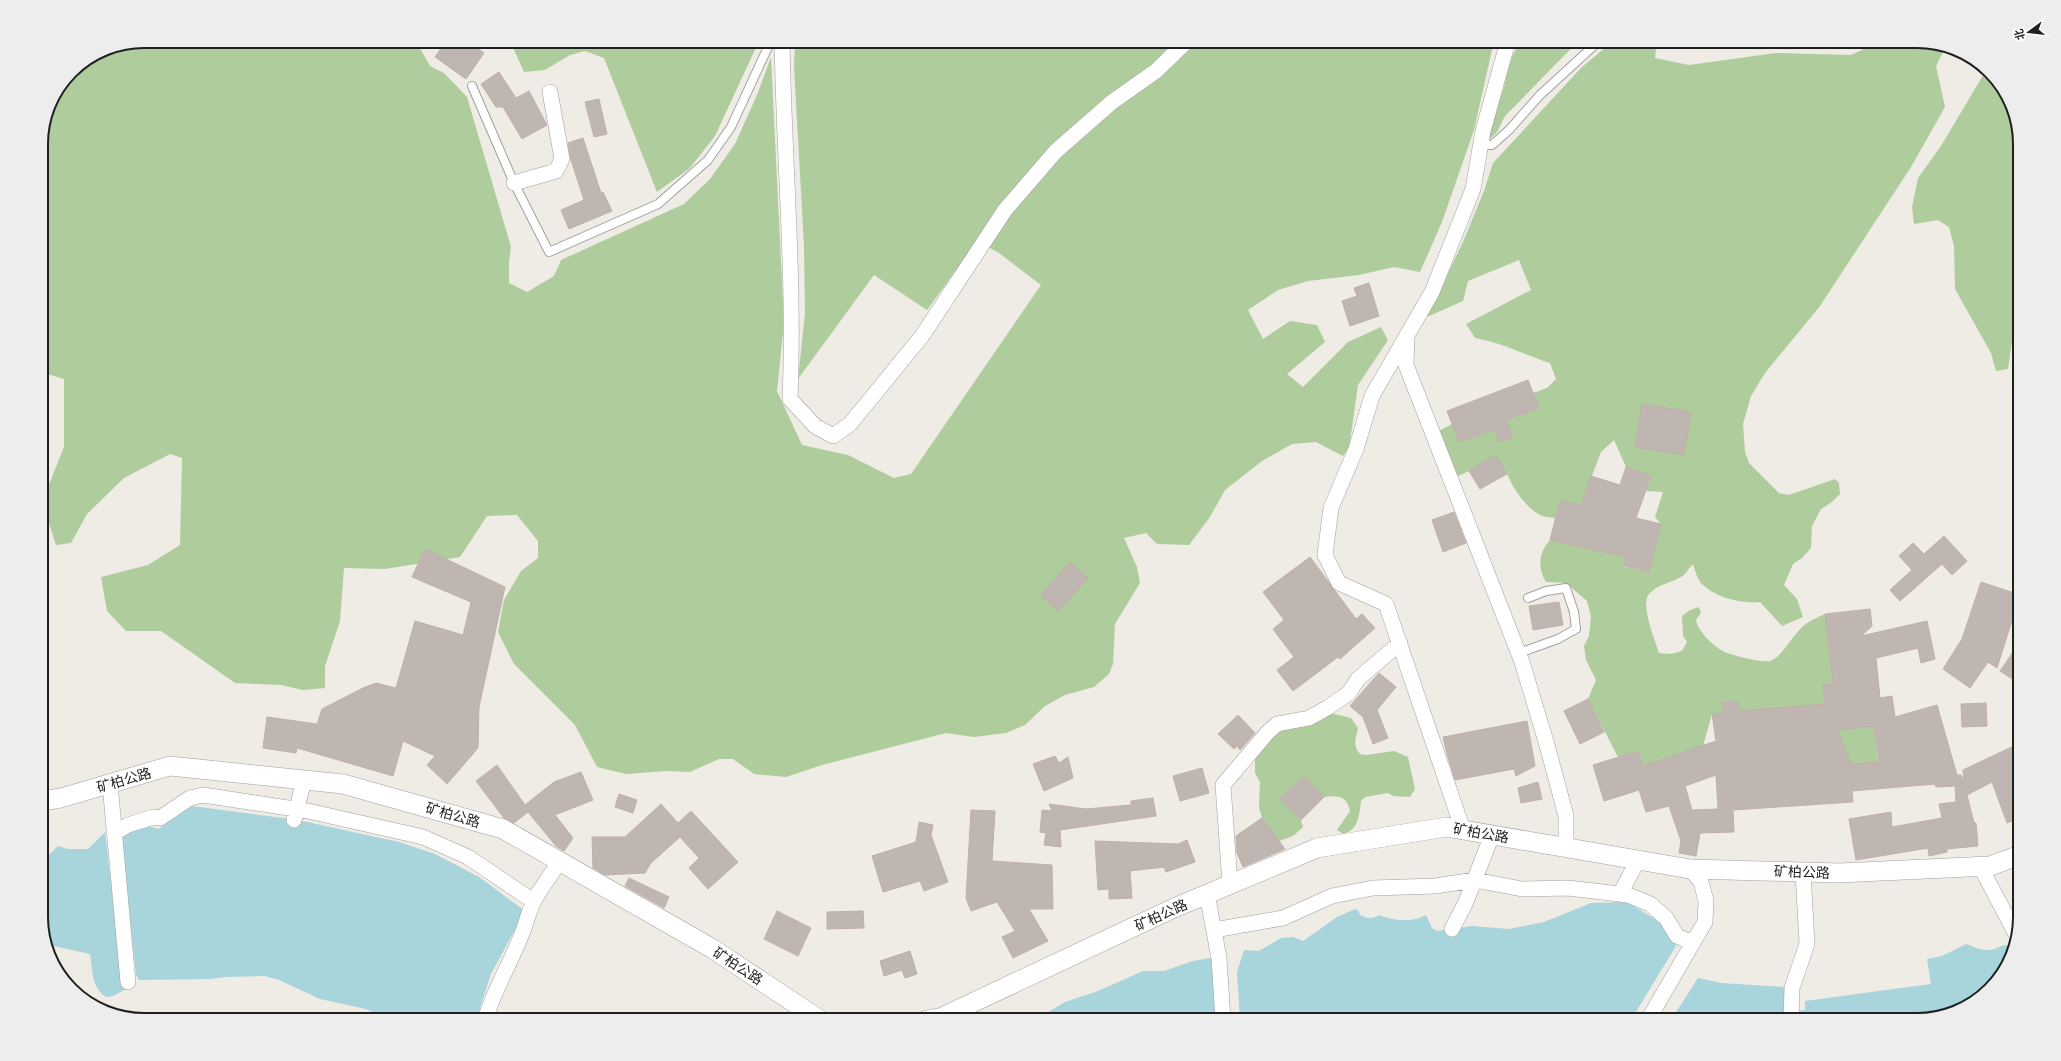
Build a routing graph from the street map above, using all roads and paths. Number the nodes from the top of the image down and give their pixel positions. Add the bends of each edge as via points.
1 (768, 48) edge
2 (782, 48) edge
3 (1180, 48) edge
4 (1506, 48) edge
5 (1591, 48) edge
6 (472, 86) dead end
7 (550, 92) dead end
8 (1480, 145) junction
9 (514, 183) junction
10 (1407, 334) junction
11 (1528, 598) dead end
12 (1400, 644) junction
13 (1519, 653) junction
14 (304, 780) junction
15 (110, 784) junction
16 (48, 800) edge
17 (295, 814) junction
18 (1463, 830) junction
19 (116, 832) junction
20 (1492, 835) junction
21 (1566, 848) junction
22 (2013, 858) edge
23 (1638, 860) junction
24 (560, 862) junction
25 (1980, 866) junction
26 (1690, 869) junction
27 (1803, 872) junction
28 (1475, 880) junction
29 (1230, 884) junction
30 (1207, 894) junction
31 (1620, 894) junction
32 (533, 901) junction
33 (2012, 927) edge
34 (1452, 929) dead end
35 (1214, 930) junction
36 (1692, 943) junction
37 (128, 982) dead end
38 (487, 1013) edge
39 (809, 1013) edge
40 (951, 1013) edge
41 (1223, 1013) edge
42 (1652, 1013) edge
43 (1791, 1013) edge

1 - 9 lane via 731,127 708,160 658,204 548,252
2 - 3 street via 783,114 791,243 793,343 790,399 815,426 833,436 850,424 922,336 1005,210 1056,151 1112,102 1156,71
4 - 8 street
5 - 8 lane via 1540,95 1492,145
6 - 9 lane
7 - 9 street via 562,159 556,171
8 - 10 street via 1473,188 1432,292
10 - 12 street via 1372,396 1356,449 1331,508 1325,555 1339,583 1386,604
10 - 13 street via 1406,365
11 - 13 lane via 1566,588 1574,612 1576,629 1558,639
12 - 18 street
12 - 29 street via 1358,679 1349,692 1327,708 1309,718 1277,724 1223,785
13 - 21 street via 1564,809
14 - 15 street, 矿柏公路 via 170,766
14 - 17 street
14 - 24 street, 矿柏公路 via 343,784 503,829
15 - 16 street, 矿柏公路
15 - 19 street
17 - 19 street via 203,795 190,798 160,818 153,817
17 - 32 street via 422,837 468,857
18 - 20 street, 矿柏公路
18 - 29 street, 矿柏公路 via 1446,827 1317,848
19 - 37 street
20 - 21 street, 矿柏公路
20 - 28 street
21 - 23 street, 矿柏公路
22 - 25 street, 矿柏公路 via 1990,866
23 - 26 street, 矿柏公路
23 - 31 street
24 - 32 street
24 - 39 street, 矿柏公路 via 713,949
25 - 27 street, 矿柏公路 via 1839,873
25 - 33 street
26 - 27 street, 矿柏公路
26 - 36 street via 1701,882 1706,901 1705,922
27 - 43 street via 1807,944 1792,988
28 - 31 street via 1522,889 1568,888
28 - 34 street
28 - 35 street via 1435,886 1373,888 1332,896 1283,918
29 - 30 street, 矿柏公路
30 - 35 street
30 - 40 street, 矿柏公路
31 - 36 street via 1650,904 1666,918 1677,936
32 - 38 street via 524,931
35 - 41 street via 1220,958
36 - 42 street

